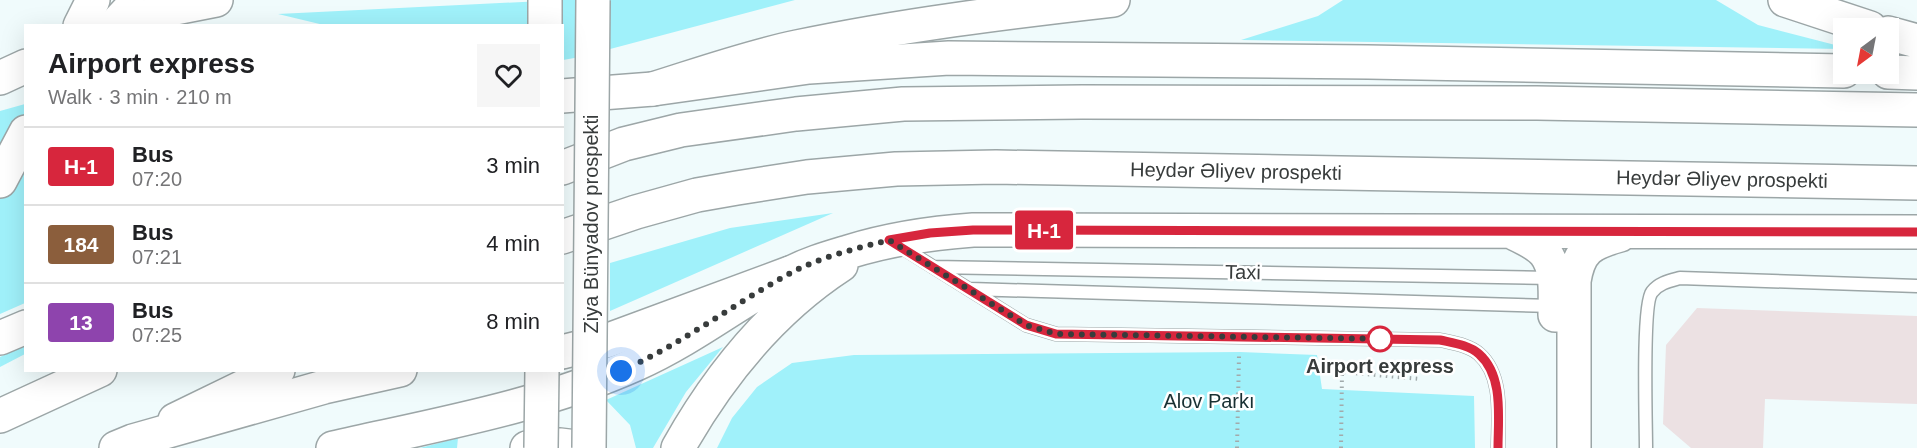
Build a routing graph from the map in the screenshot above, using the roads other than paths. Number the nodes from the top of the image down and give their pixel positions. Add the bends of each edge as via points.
1 (93, 0) edge
2 (132, 0) edge
3 (216, 0) edge
4 (545, 0) edge
5 (592, 0) edge
6 (1113, 0) edge
7 (1785, 0) edge
8 (1840, 18) edge
9 (81, 24) edge
10 (110, 24) edge
11 (126, 24) edge
12 (545, 24) edge
13 (1899, 36) edge
14 (1917, 41) edge
15 (24, 67) edge
16 (1833, 71) edge
17 (1899, 72) edge
18 (1917, 73) edge
19 (0, 78) edge
20 (24, 83) edge
21 (0, 89) edge
22 (653, 89) junction
23 (564, 96) edge
24 (1917, 110) edge
25 (564, 116) edge
26 (24, 136) edge
27 (624, 144) junction
28 (564, 154) edge
29 (564, 167) edge
30 (0, 181) edge
31 (1917, 183) edge
32 (1630, 231) junction
33 (1512, 232) junction
34 (1917, 232) edge
35 (564, 236) edge
36 (881, 242) junction
37 (932, 267) junction
38 (790, 273) junction
39 (1917, 286) edge
40 (969, 289) junction
41 (1554, 292) junction
42 (24, 328) edge
43 (0, 338) edge
44 (564, 352) edge
45 (96, 372) edge
46 (274, 372) edge
47 (391, 372) edge
48 (542, 372) edge
49 (0, 416) edge
50 (124, 444) edge
51 (333, 448) edge
52 (527, 448) edge
53 (541, 448) edge
54 (585, 448) edge
55 (590, 448) edge
56 (678, 448) edge
57 (1498, 448) edge
58 (1554, 448) edge
59 (1574, 448) edge
60 (1646, 448) edge

1 - 9 main road
2 - 10 street
3 - 11 main road via 165,10
4 - 12 main road
5 - 55 main road, Ziya Bünyadov prospekti, bridge
6 - 22 main road via 966,17 857,35 795,47
7 - 8 main road
13 - 14 main road
15 - 19 main road
16 - 22 main road via 969,58 809,67
17 - 18 main road
20 - 21 main road
22 - 23 main road
22 - 25 main road
24 - 27 main road via 1514,103 914,104 723,123
26 - 30 main road
27 - 28 main road
27 - 29 main road
31 - 35 main road, Heydər Əliyev prospekti via 996,166 896,169 807,177 697,195
32 - 33 main road
32 - 34 main road
32 - 59 main road via 1598,241 1576,265
33 - 36 main road via 973,230
33 - 41 main road via 1545,253 1551,264
36 - 37 lane
36 - 38 main road
36 - 56 main road via 827,274 761,333 698,413
37 - 40 lane
37 - 41 lane, Taxi
38 - 44 main road via 606,341
38 - 51 main road via 679,341 603,378 521,404
39 - 60 lane via 1680,278 1662,283 1650,293 1646,315
40 - 41 lane, Taxi
40 - 57 lane via 1026,325 1056,334 1440,340 1462,345 1488,364 1496,383
41 - 58 main road
42 - 43 main road
45 - 49 main road
46 - 50 main road
47 - 50 main road
48 - 53 main road, bridge
52 - 54 main road

